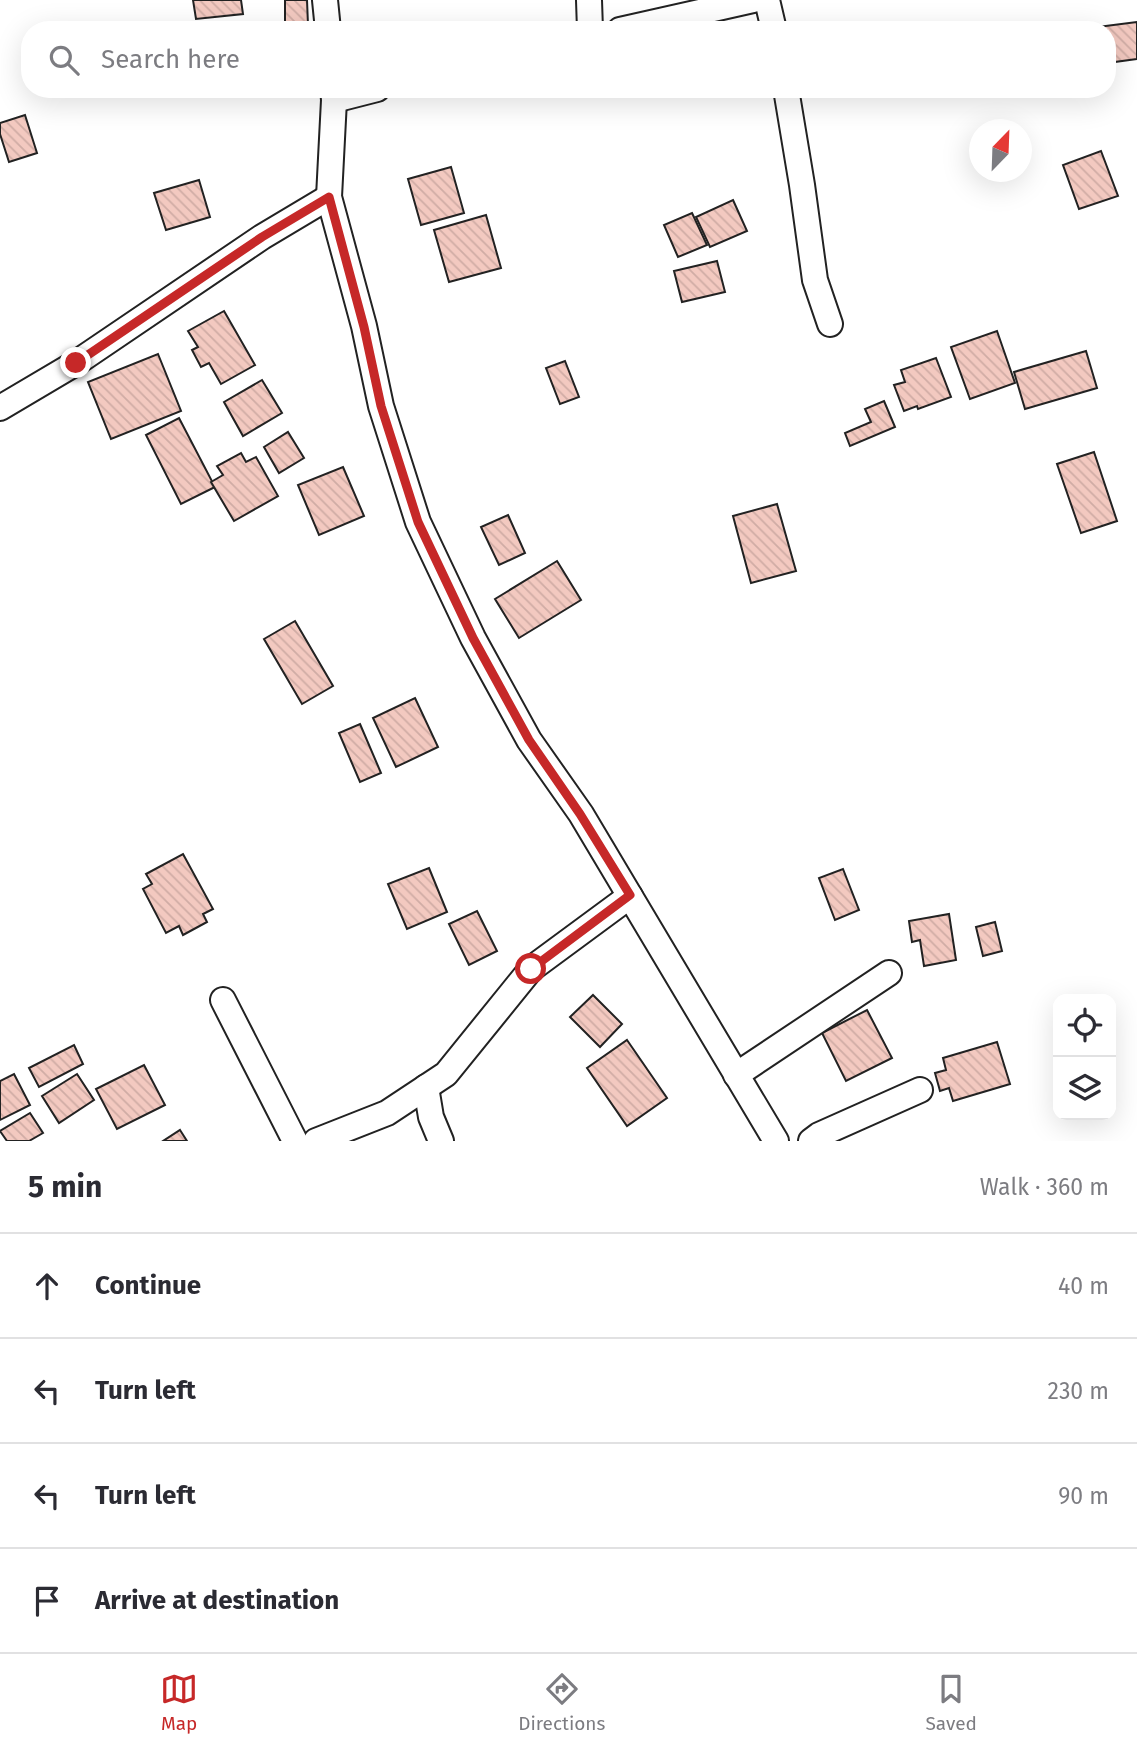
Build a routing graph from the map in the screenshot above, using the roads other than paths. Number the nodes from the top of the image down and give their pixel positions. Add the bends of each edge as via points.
1 (325, 0) edge
2 (589, 0) edge
3 (753, 0) edge
4 (767, 0) edge
5 (327, 21) edge
6 (590, 21) edge
7 (660, 21) edge
8 (772, 21) edge
9 (333, 98) edge
10 (788, 98) edge
11 (329, 197) junction
12 (830, 324) dead end
13 (0, 408) edge
14 (630, 895) junction
15 (889, 973) dead end
16 (223, 1000) dead end
17 (736, 1075) junction
18 (426, 1087) junction
19 (920, 1090) dead end
20 (295, 1141) edge
21 (316, 1141) edge
22 (441, 1141) edge
23 (776, 1141) edge
24 (811, 1141) edge

1 - 5 street
2 - 6 street
3 - 7 street
4 - 8 street
9 - 11 street
10 - 12 street via 815,280
11 - 13 street
11 - 14 street via 381,406 418,522 473,638 529,740
14 - 17 street
14 - 18 street via 531,969 446,1074
15 - 17 street
16 - 20 street
17 - 23 street
18 - 21 street via 387,1113
18 - 22 street
19 - 24 street

